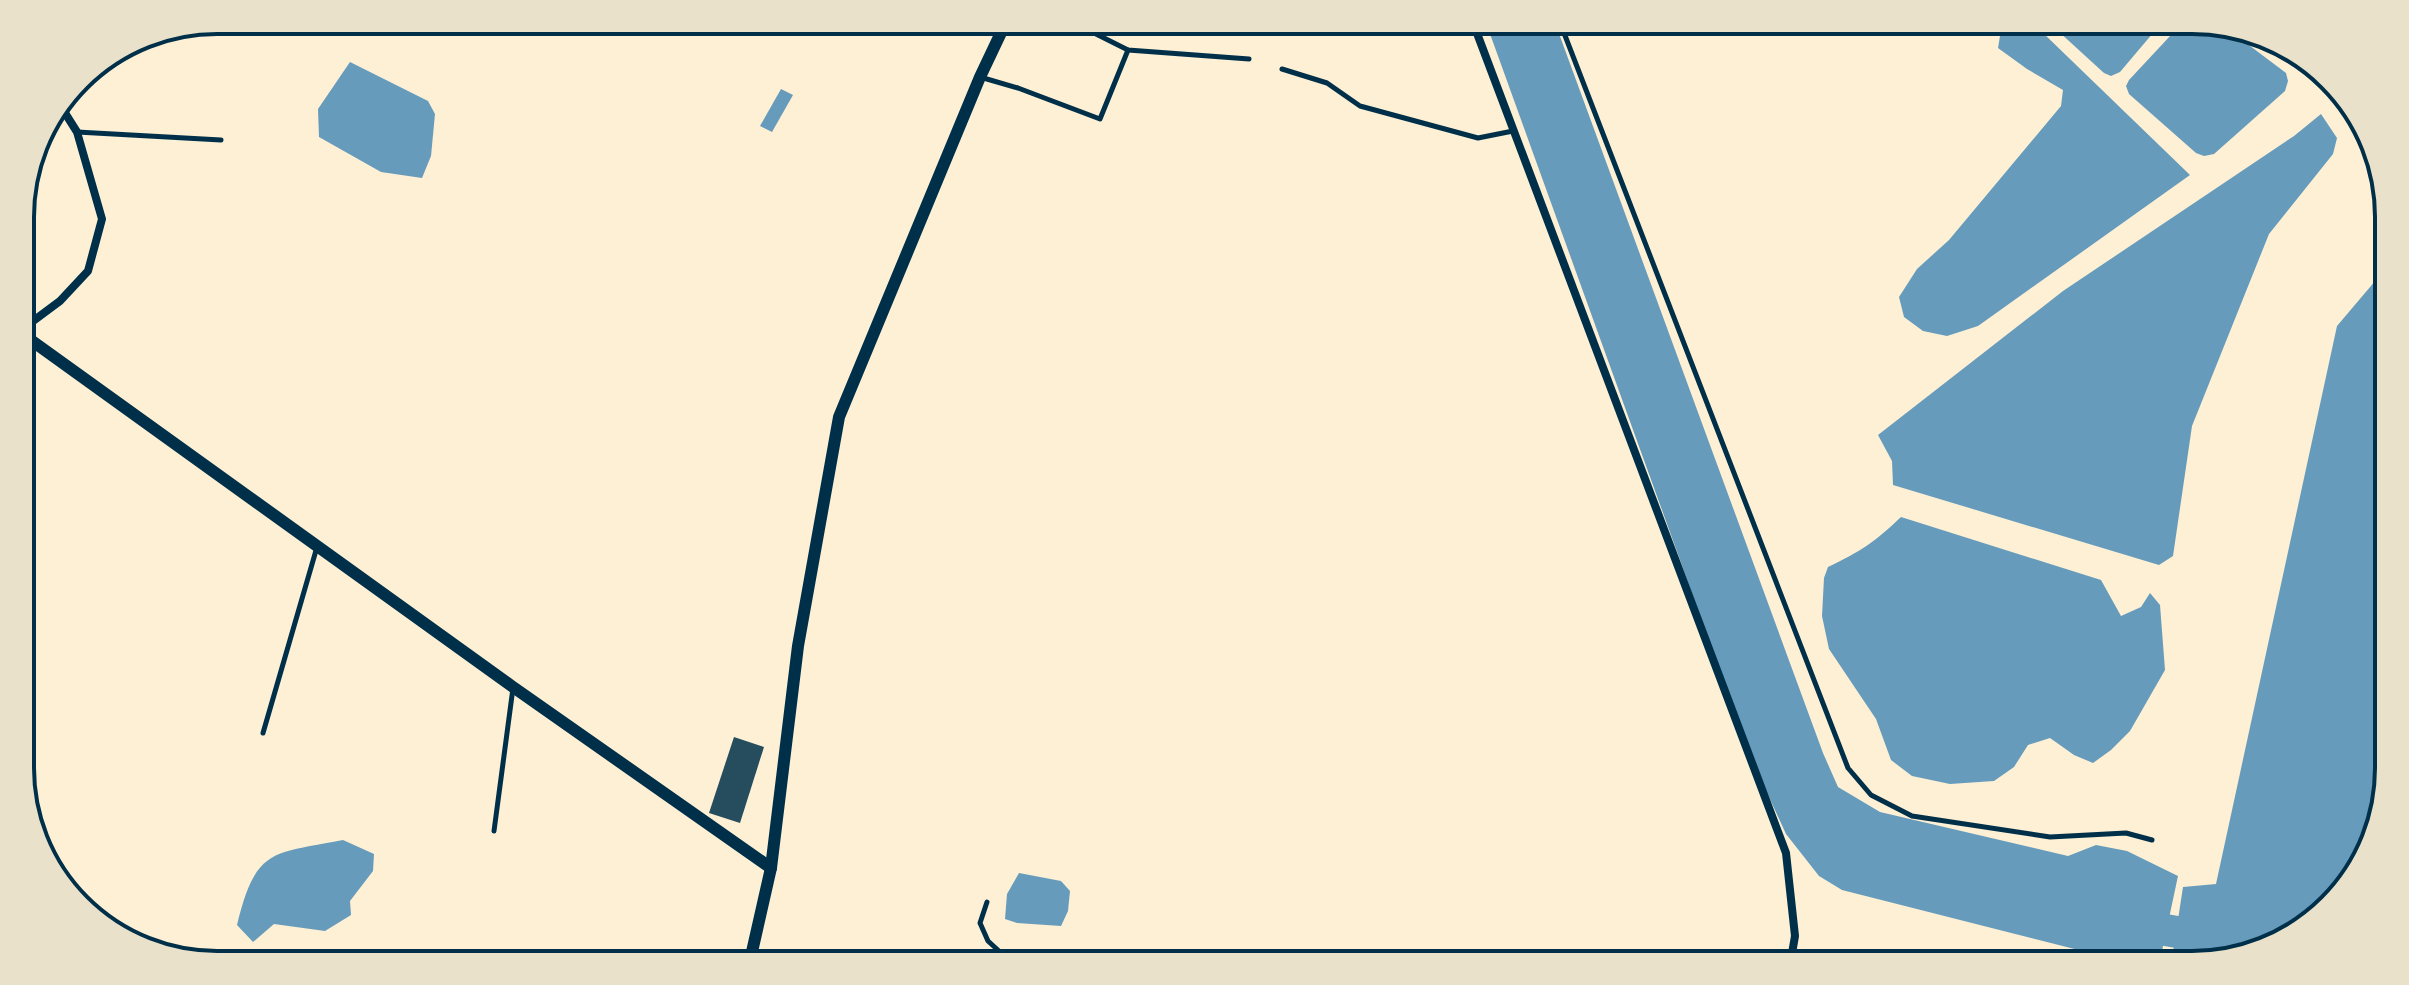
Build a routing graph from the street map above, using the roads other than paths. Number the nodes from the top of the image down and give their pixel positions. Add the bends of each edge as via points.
1 (1000, 34) edge
2 (1096, 34) edge
3 (1477, 34) edge
4 (1564, 34) edge
5 (1128, 50) junction
6 (1249, 59) dead end
7 (1282, 69) dead end
8 (980, 77) junction
9 (66, 115) edge
10 (1514, 130) junction
11 (77, 132) junction
12 (221, 140) dead end
13 (34, 322) edge
14 (34, 341) edge
15 (318, 546) junction
16 (513, 687) junction
17 (263, 733) dead end
18 (494, 831) dead end
19 (2152, 840) dead end
20 (771, 868) junction
21 (987, 902) dead end
22 (752, 951) edge
23 (999, 951) edge
24 (1792, 951) edge

1 - 8 street
2 - 5 lane
3 - 10 street
4 - 19 lane via 1848,768 1871,795 1912,816 2050,837 2126,833
5 - 6 lane
5 - 8 lane via 1100,119
7 - 10 lane via 1327,83 1360,106 1478,138
8 - 20 street via 839,417 798,646
9 - 11 street
10 - 24 street via 1786,853
11 - 12 lane
11 - 13 street via 102,219 88,271
14 - 15 street
15 - 16 street
15 - 17 lane
16 - 18 lane
16 - 20 street
20 - 22 street
21 - 23 lane via 980,923

